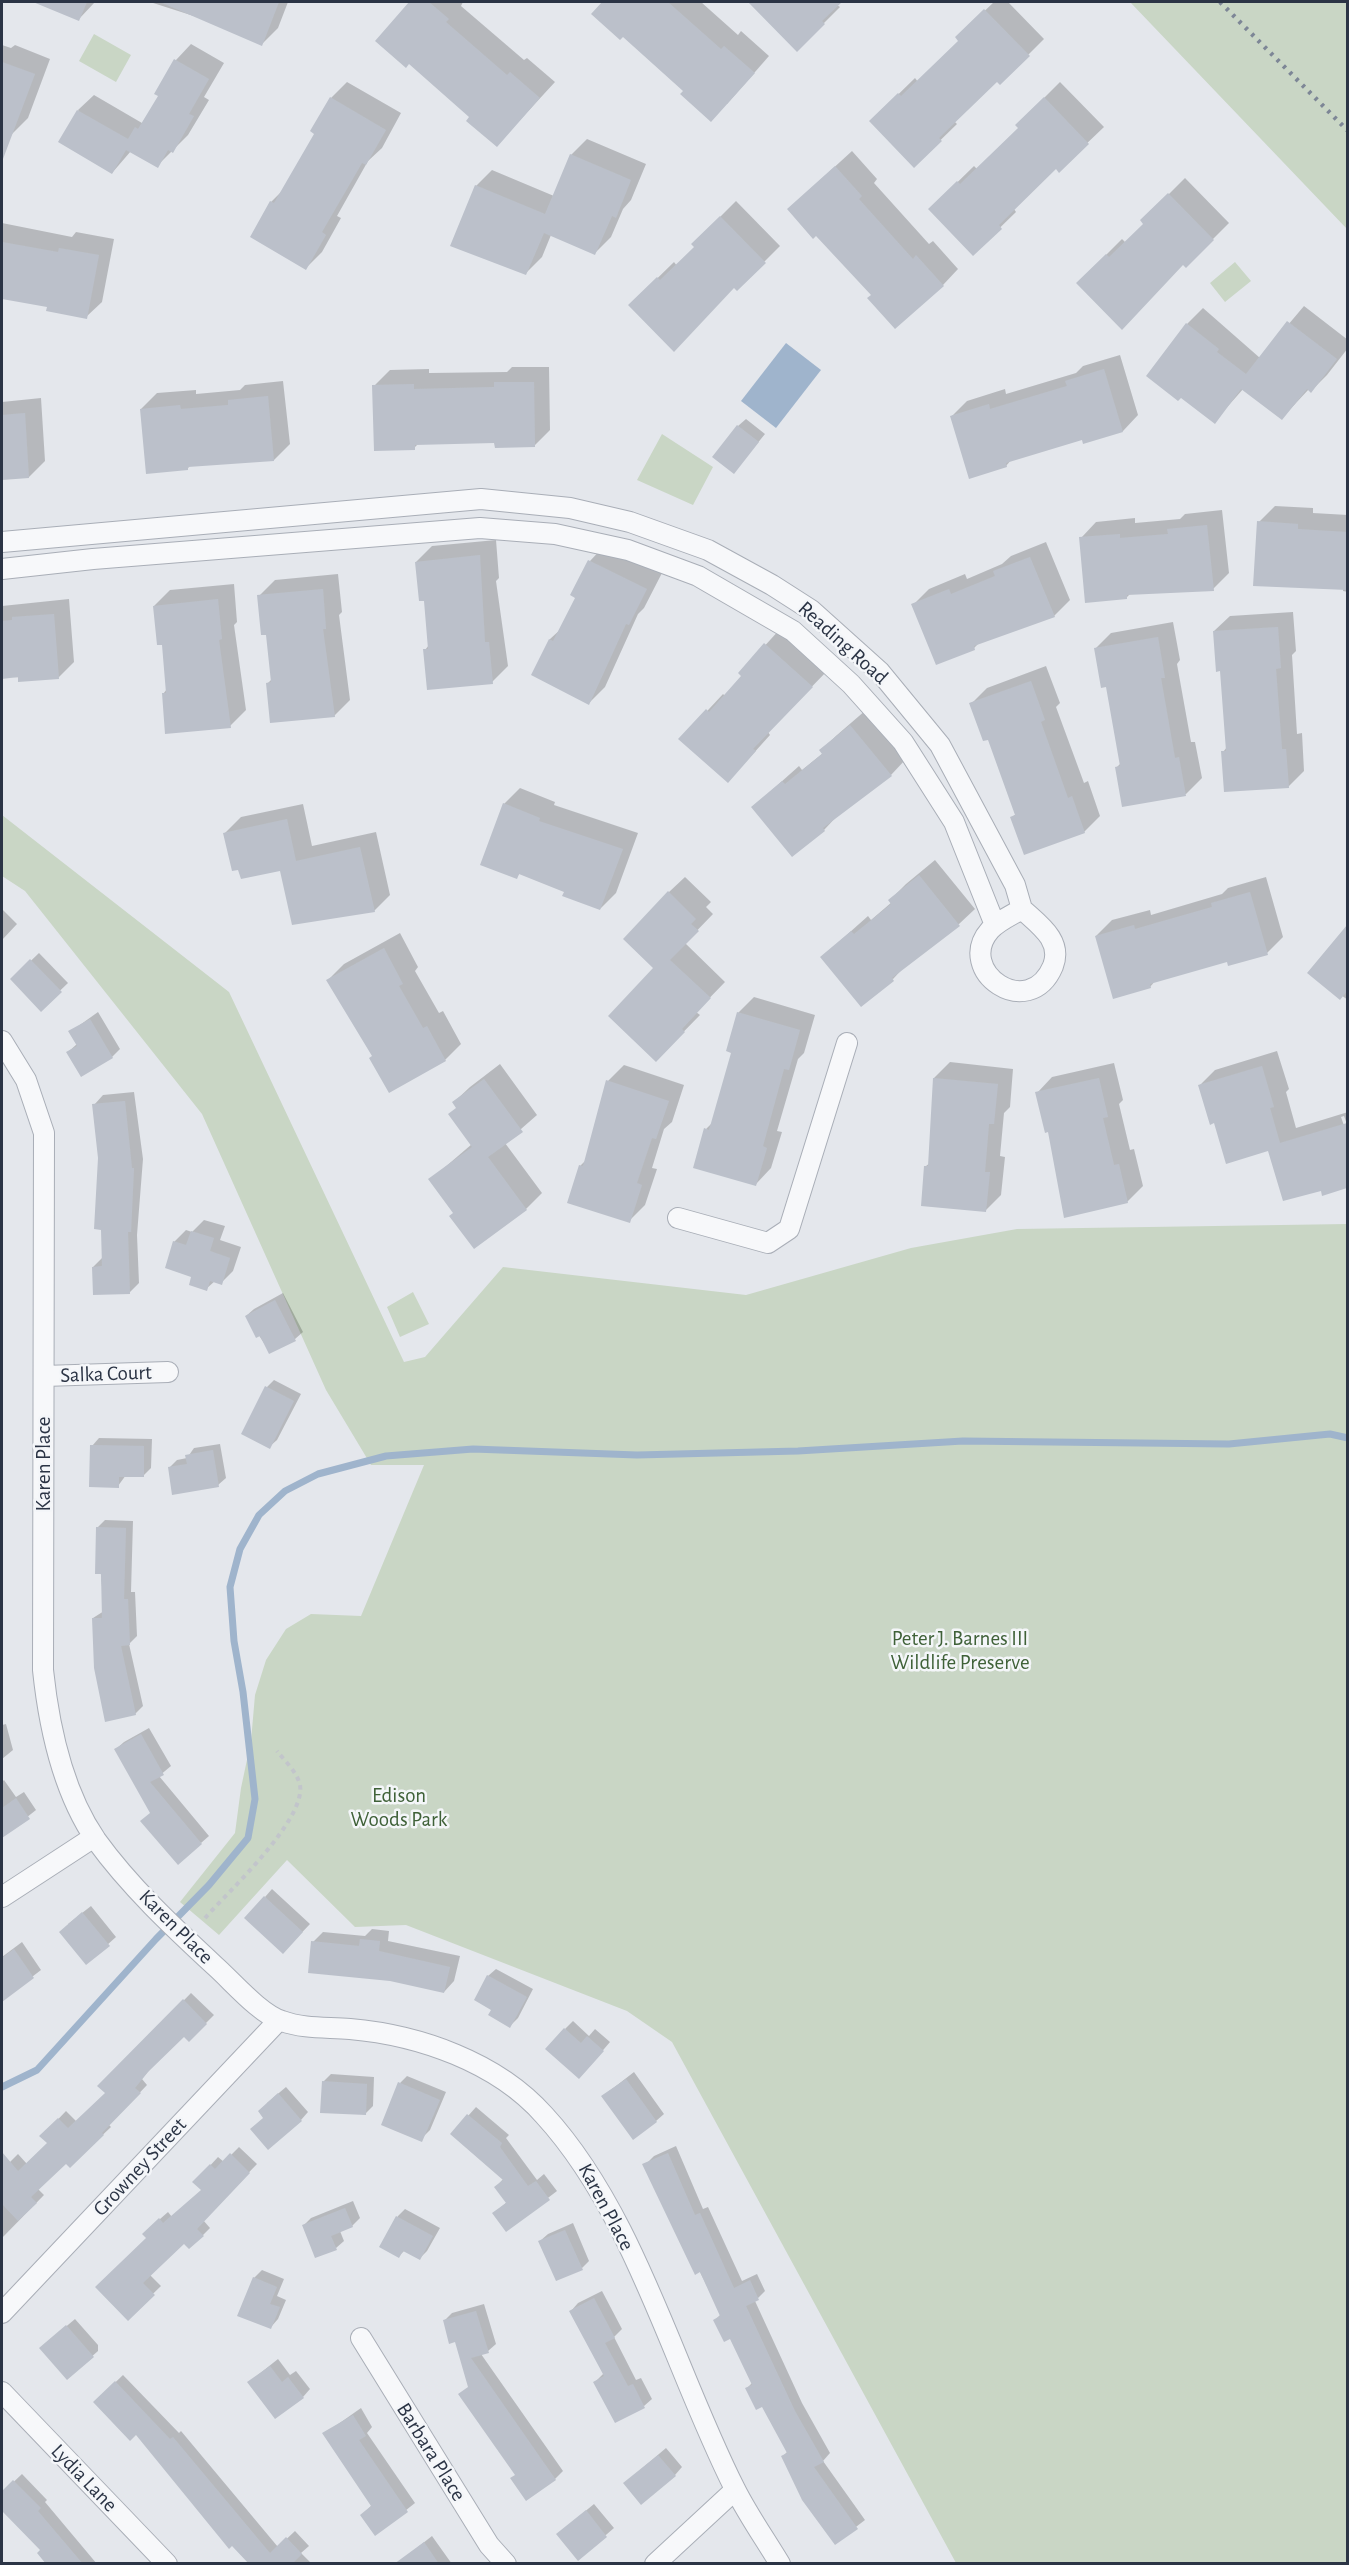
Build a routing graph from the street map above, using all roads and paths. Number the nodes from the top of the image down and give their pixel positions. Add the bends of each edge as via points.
1 (2, 542) edge
2 (2, 569) edge
3 (1022, 909) junction
4 (995, 925) junction
5 (2, 1041) edge
6 (847, 1043) dead end
7 (678, 1218) dead end
8 (168, 1372) dead end
9 (44, 1376) junction
10 (277, 1751) dead end
11 (94, 1837) junction
12 (2, 1897) edge
13 (205, 1918) dead end
14 (278, 2020) junction
15 (2, 2313) edge
16 (361, 2338) dead end
17 (2, 2392) edge
18 (735, 2490) junction
19 (167, 2564) edge
20 (506, 2564) edge
21 (655, 2564) edge
22 (780, 2564) edge

1 - 3 street, Reading Road via 481,499 570,508 630,522 708,550 811,610 880,672 940,745 1015,885
2 - 4 street, Reading Road via 480,528 555,534 628,550 698,576 793,631 851,684 903,742 954,822
3 - 4 street
3 - 4 street via 1047,932 1054,949 1049,975 1029,991 1008,990 987,974 981,952
5 - 9 street, Karen Place via 26,1080 44,1133
6 - 7 street via 789,1229 768,1244
8 - 9 street, Salka Court
9 - 11 street, Karen Place via 46,1706 71,1790
10 - 13 path via 297,1775 300,1786 294,1813 283,1831
11 - 12 street
11 - 14 street, Karen Place via 121,1872 177,1930
14 - 15 street, Growney Street
14 - 18 street, Karen Place via 422,2042 488,2072 543,2113 587,2166 634,2260
16 - 20 street, Barbara Place via 489,2545
17 - 19 street, Lydia Lane
18 - 21 street
18 - 22 street, Karen Place

